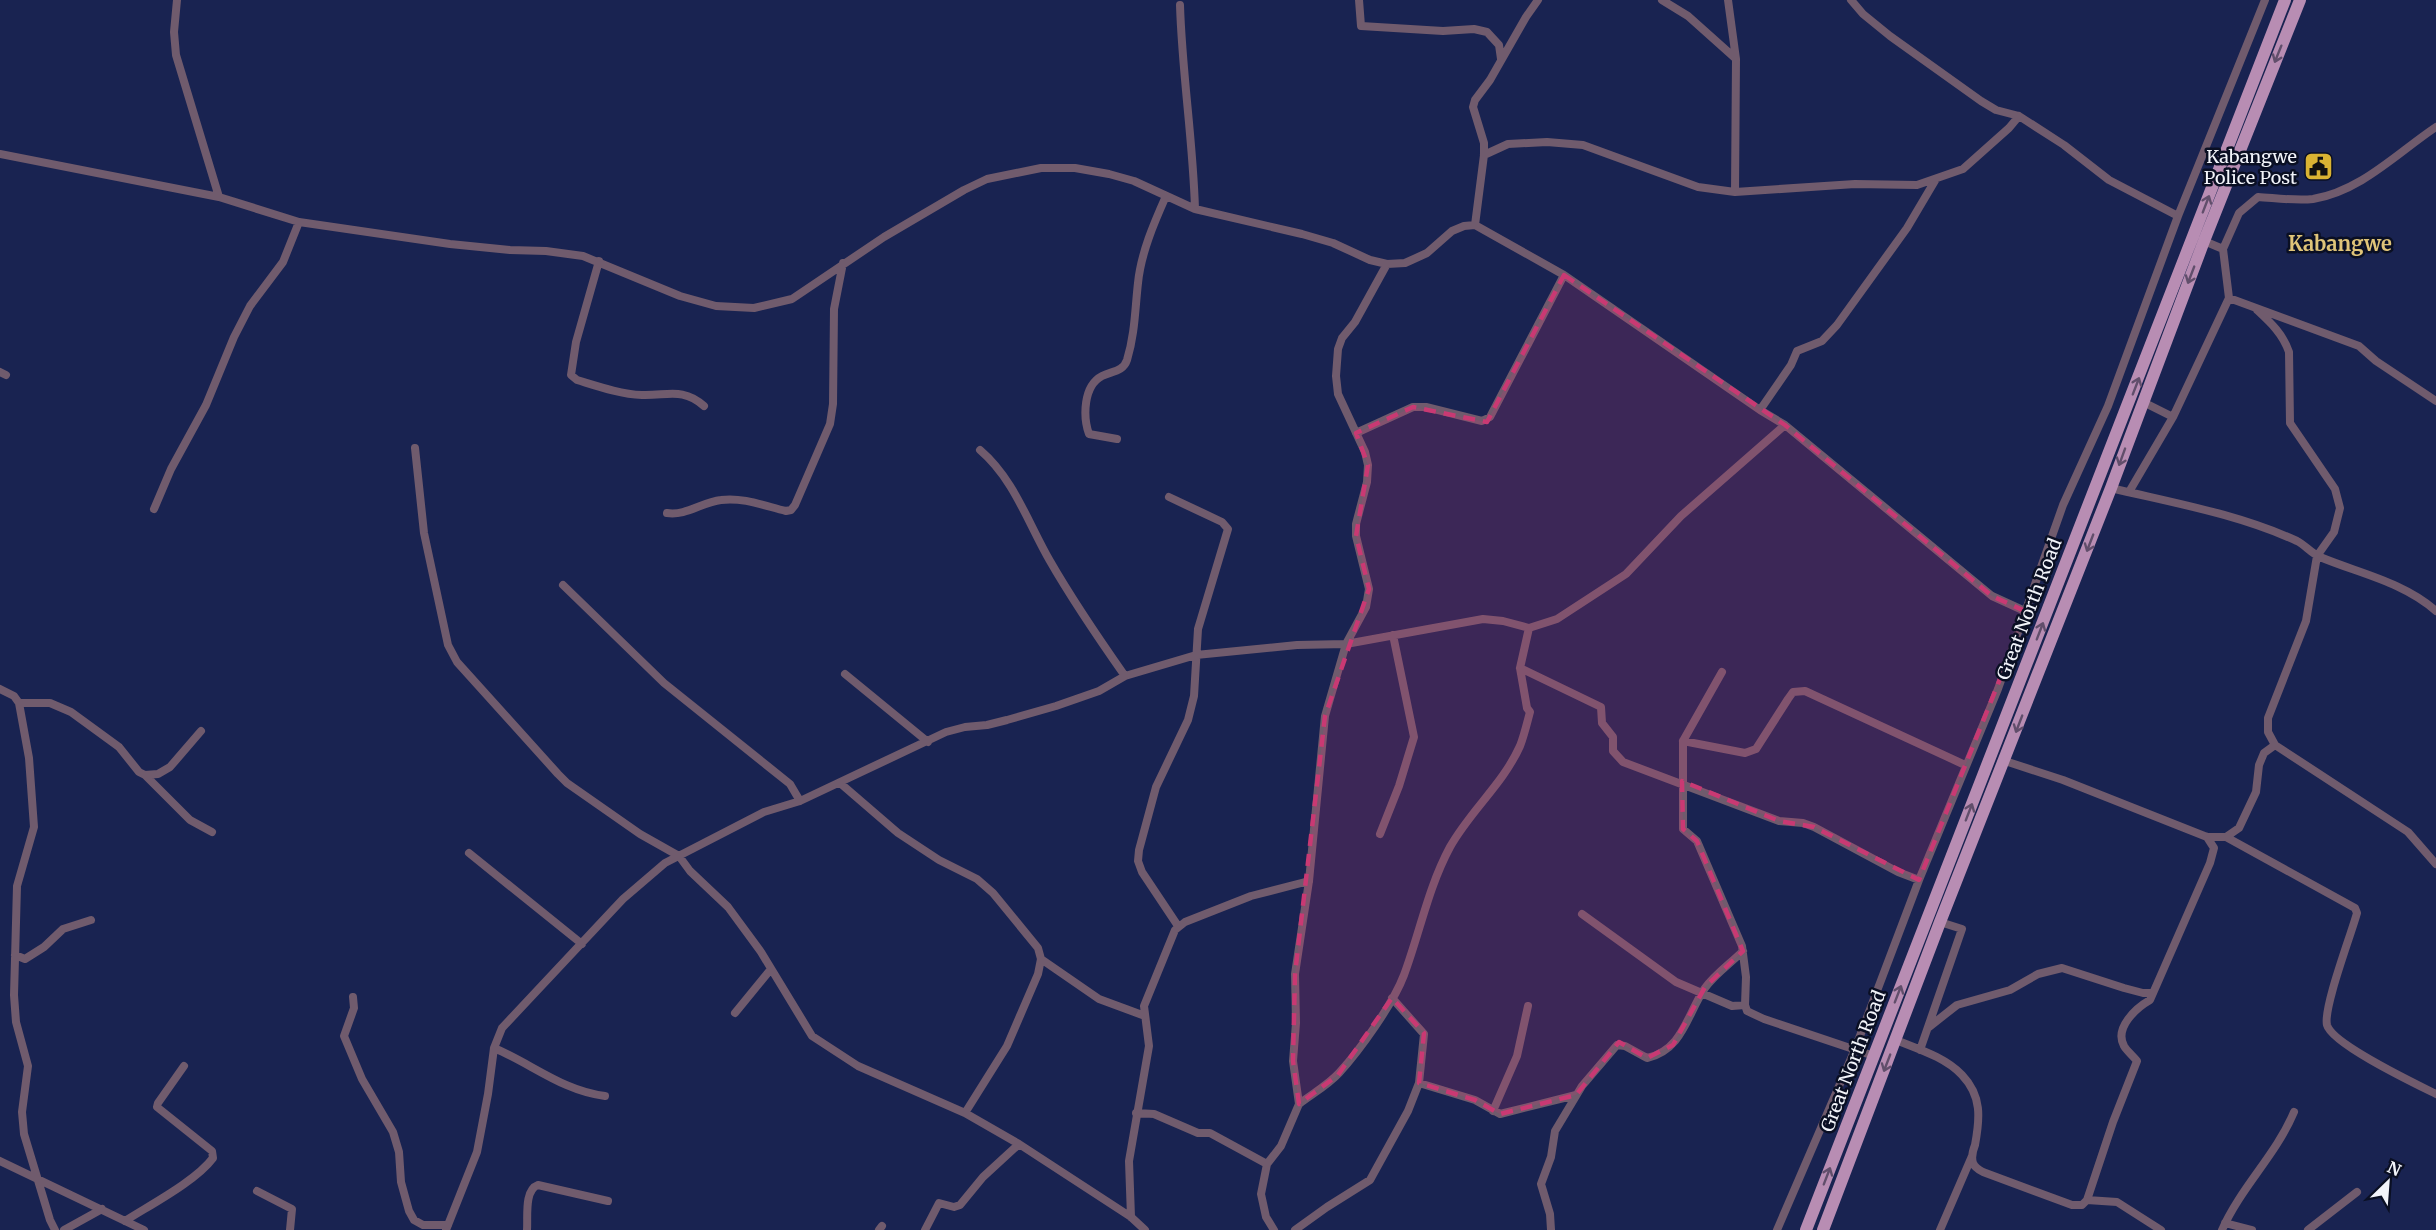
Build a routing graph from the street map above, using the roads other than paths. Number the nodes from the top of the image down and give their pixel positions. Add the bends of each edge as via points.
1 (177, 0) edge
2 (1359, 0) edge
3 (1538, 0) edge
4 (1662, 0) edge
5 (1728, 0) edge
6 (1851, 0) edge
7 (2265, 0) edge
8 (2285, 0) edge
9 (2300, 0) edge
10 (1180, 5) dead end
11 (1736, 59) junction
12 (1501, 60) junction
13 (2019, 116) junction
14 (2436, 127) edge
15 (0, 154) edge
16 (1485, 155) junction
17 (1936, 179) junction
18 (1735, 192) junction
19 (1166, 196) junction
20 (219, 197) junction
21 (1195, 209) junction
22 (2178, 216) junction
23 (299, 222) junction
24 (1475, 225) junction
25 (2204, 241) junction
26 (2223, 249) junction
27 (599, 261) junction
28 (843, 263) junction
29 (1387, 264) junction
30 (1564, 275) junction
31 (2229, 298) junction
32 (2257, 310) junction
33 (2436, 401) edge
34 (2143, 402) junction
35 (704, 406) dead end
36 (1760, 410) junction
37 (2173, 417) junction
38 (1785, 425) junction
39 (1356, 433) junction
40 (1117, 439) dead end
41 (415, 448) dead end
42 (980, 450) dead end
43 (2111, 488) junction
44 (2129, 492) junction
45 (1169, 496) dead end
46 (154, 509) dead end
47 (667, 513) dead end
48 (2317, 556) junction
49 (564, 585) dead end
50 (2436, 611) edge
51 (2027, 612) junction
52 (1529, 628) junction
53 (1393, 635) junction
54 (1346, 644) junction
55 (1196, 655) junction
56 (1520, 668) junction
57 (1722, 672) dead end
58 (845, 674) dead end
59 (1125, 676) junction
60 (0, 689) edge
61 (20, 703) junction
62 (201, 730) dead end
63 (1683, 741) junction
64 (928, 742) junction
65 (2275, 745) junction
66 (2005, 761) junction
67 (1965, 765) junction
68 (145, 775) junction
69 (840, 783) junction
70 (1682, 785) junction
71 (800, 801) junction
72 (212, 832) dead end
73 (1380, 834) dead end
74 (2207, 837) junction
75 (2226, 837) junction
76 (469, 853) dead end
77 (679, 856) junction
78 (2436, 864) edge
79 (1918, 880) junction
80 (1309, 881) junction
81 (1582, 914) dead end
82 (91, 920) dead end
83 (1940, 922) junction
84 (1178, 926) junction
85 (582, 944) junction
86 (1743, 951) junction
87 (15, 955) junction
88 (1041, 959) junction
89 (771, 969) junction
90 (2153, 993) junction
91 (1702, 994) junction
92 (353, 997) dead end
93 (1392, 998) junction
94 (1744, 1005) junction
95 (1527, 1006) dead end
96 (735, 1013) dead end
97 (1145, 1016) junction
98 (1929, 1027) junction
99 (1896, 1040) junction
100 (494, 1048) junction
101 (1855, 1049) junction
102 (1920, 1050) junction
103 (1874, 1056) junction
104 (184, 1066) dead end
105 (1419, 1083) junction
106 (2436, 1094) edge
107 (1576, 1095) junction
108 (605, 1096) dead end
109 (1299, 1104) junction
110 (1493, 1111) junction
111 (2294, 1112) dead end
112 (964, 1113) junction
113 (1136, 1113) junction
114 (1018, 1144) junction
115 (1972, 1155) junction
116 (0, 1161) edge
117 (1267, 1164) junction
118 (37, 1179) junction
119 (257, 1191) dead end
120 (2357, 1192) dead end
121 (2087, 1200) junction
122 (608, 1201) dead end
123 (102, 1209) junction
124 (1132, 1218) junction
125 (125, 1221) junction
126 (447, 1227) edge
127 (2224, 1227) edge
128 (2158, 1229) edge
129 (55, 1230) edge
130 (64, 1230) edge
131 (144, 1230) edge
132 (290, 1230) edge
133 (527, 1230) edge
134 (926, 1230) edge
135 (1131, 1230) edge
136 (1145, 1230) edge
137 (1274, 1230) edge
138 (1295, 1230) edge
139 (1551, 1230) edge
140 (1777, 1230) edge
141 (1806, 1230) edge
142 (1823, 1230) edge
143 (1940, 1230) edge
144 (2253, 1230) edge
145 (2308, 1230) edge

1 - 20 street via 176,56
2 - 12 street via 1361,26 1487,32 1499,45
3 - 12 street
4 - 11 street via 1688,16
5 - 11 street
6 - 13 street via 1890,36 1981,101
7 - 22 street
103 -> 8 main road, Great North Road
9 -> 25 main road, Great North Road
10 - 21 street
11 - 18 street
12 - 16 street via 1473,107
13 - 17 street via 1963,169
13 - 22 street via 2109,180
14 - 26 street via 2346,189 2312,199 2258,197 2239,213
15 - 20 street
16 - 18 street via 1508,144 1583,145 1698,187
16 - 24 street
17 - 18 street via 1917,186 1855,184
17 - 36 street via 1907,228 1838,325 1822,341 1797,351
19 - 21 street
19 - 28 street via 1118,176 1075,168 1009,173 964,190
19 - 40 street via 1141,264 1133,337 1126,363 1117,372 1098,379 1090,388 1086,403 1089,434
20 - 23 street
21 - 29 street via 1302,234
22 - 51 street via 2108,406 2063,505
23 - 27 street via 450,244 546,251
23 - 46 street via 283,262 250,306 234,337 206,405
24 - 29 street via 1452,231 1426,253 1405,263
24 - 30 street
25 - 26 street
25 -> 34 main road, Great North Road
26 - 31 street
27 - 28 street via 680,296 716,306 754,308 792,299
27 - 35 street via 576,342 571,375 577,380 641,395 686,394
28 - 47 street via 834,309 830,424 795,505 786,511 721,500 684,512
29 - 39 street via 1338,349 1338,394
30 - 36 street
30 - 39 street via 1490,417 1482,421 1413,407
31 - 32 street
31 - 37 street
32 - 33 street via 2360,346
32 - 48 street via 2280,333 2289,352 2291,427 2336,489 2340,508 2334,532
34 - 37 street
34 -> 43 main road, Great North Road
36 - 38 street
37 - 44 street
38 - 51 street via 1992,596
38 - 52 street via 1681,516 1626,574 1557,619
39 - 54 street via 1368,465 1356,536 1369,589 1366,607
41 - 77 street via 424,533 448,645 457,662 567,783
42 - 59 street via 995,462 1050,562
43 - 44 street
43 -> 66 main road, Great North Road
44 - 48 street via 2249,523 2299,542
45 - 55 street via 1222,522 1228,529 1198,629
48 - 50 street via 2407,591
48 - 65 street via 2306,621 2268,718 2268,732
49 - 71 street via 664,683 790,784
51 - 67 street
52 - 53 street via 1483,619
52 - 56 street
53 - 54 street
53 - 73 street via 1414,737
54 - 55 street
54 - 80 street via 1324,716
55 - 59 street
55 - 84 street via 1194,696 1188,720 1156,787 1138,861
56 - 70 street via 1599,705 1602,723 1613,736 1612,751 1623,762
56 - 93 street via 1530,712 1520,745 1458,833 1442,863 1403,978
57 - 63 street
58 - 64 street
59 - 64 street via 1099,691 1056,706 997,723 955,729
60 - 61 street
61 - 68 street via 50,703 71,712 119,747
61 - 87 street via 34,827 17,886
62 - 68 street via 170,767 158,774
63 - 67 street via 1745,753 1756,749 1793,692 1805,691
63 - 70 street
64 - 69 street
65 - 75 street via 2264,753 2256,792 2239,828
65 - 78 street via 2408,832
66 - 74 street
66 - 83 main road, Great North Road
67 - 79 street
68 - 72 street via 190,820
69 - 71 street
69 - 88 street via 898,833 939,861 977,879 993,893 1034,940
70 - 79 street via 1779,821 1814,827
70 - 86 street via 1683,829 1697,841
71 - 77 street via 764,812
74 - 75 street
74 - 90 street via 2214,848 2210,863
75 - 106 street via 2357,910 2327,1017 2328,1027 2335,1037
76 - 85 street
77 - 85 street via 623,899
77 - 89 street via 728,907
79 - 101 street
80 - 84 street via 1251,896
80 - 109 street via 1294,984 1293,1061
81 - 91 street via 1676,982
82 - 87 street via 63,929 25,959
83 - 98 street via 1962,929
83 - 99 main road, Great North Road
84 - 97 street via 1146,1000
85 - 100 street via 512,1016
86 - 91 street
86 - 94 street
87 - 118 street via 16,1022 28,1066 22,1112 24,1134
88 - 97 street via 1099,999
88 - 112 street via 1006,1046
89 - 96 street
89 - 112 street via 812,1036 858,1066
90 - 98 street via 2062,968 2038,974 2010,990 1957,1005
90 - 121 street via 2128,1018 2122,1035 2124,1046 2137,1061
91 - 94 street via 1732,1006
91 - 107 street via 1679,1037 1666,1051 1647,1058 1617,1045
92 - 126 street via 354,1008 345,1036 362,1079 393,1132 409,1211 423,1225
93 - 105 street via 1424,1034
93 - 109 street via 1338,1075
94 - 101 street via 1746,1011 1764,1019
95 - 110 street via 1517,1056
97 - 113 street via 1148,1051
98 - 102 street
99 - 102 street
99 -> 142 main road, Great North Road
100 - 108 street via 550,1079 586,1094
100 - 126 street via 477,1152
101 - 103 street
101 - 140 street
102 - 115 street via 1948,1063 1972,1089 1979,1104
141 -> 103 main road, Great North Road
104 - 125 street via 158,1107 212,1151 213,1158
105 - 110 street via 1475,1100
105 - 138 street via 1408,1112 1370,1180
107 - 110 street via 1506,1114
107 - 139 street via 1555,1131 1542,1179
109 - 117 street via 1281,1146
111 - 127 street via 2283,1136 2238,1199
112 - 114 street
113 - 117 street via 1154,1114 1198,1133 1210,1133
113 - 124 street via 1129,1161
114 - 124 street
114 - 134 street via 960,1205 939,1203
115 - 121 street via 1972,1162 1983,1172 2072,1205 2082,1205
115 - 143 street
116 - 118 street
117 - 137 street via 1262,1206
118 - 123 street
118 - 129 street
119 - 132 street via 292,1209
120 - 145 street
121 - 128 street via 2117,1203
122 - 133 street via 538,1185 530,1193
123 - 125 street
123 - 130 street
124 - 135 street
124 - 136 street
125 - 131 street
127 - 144 street

